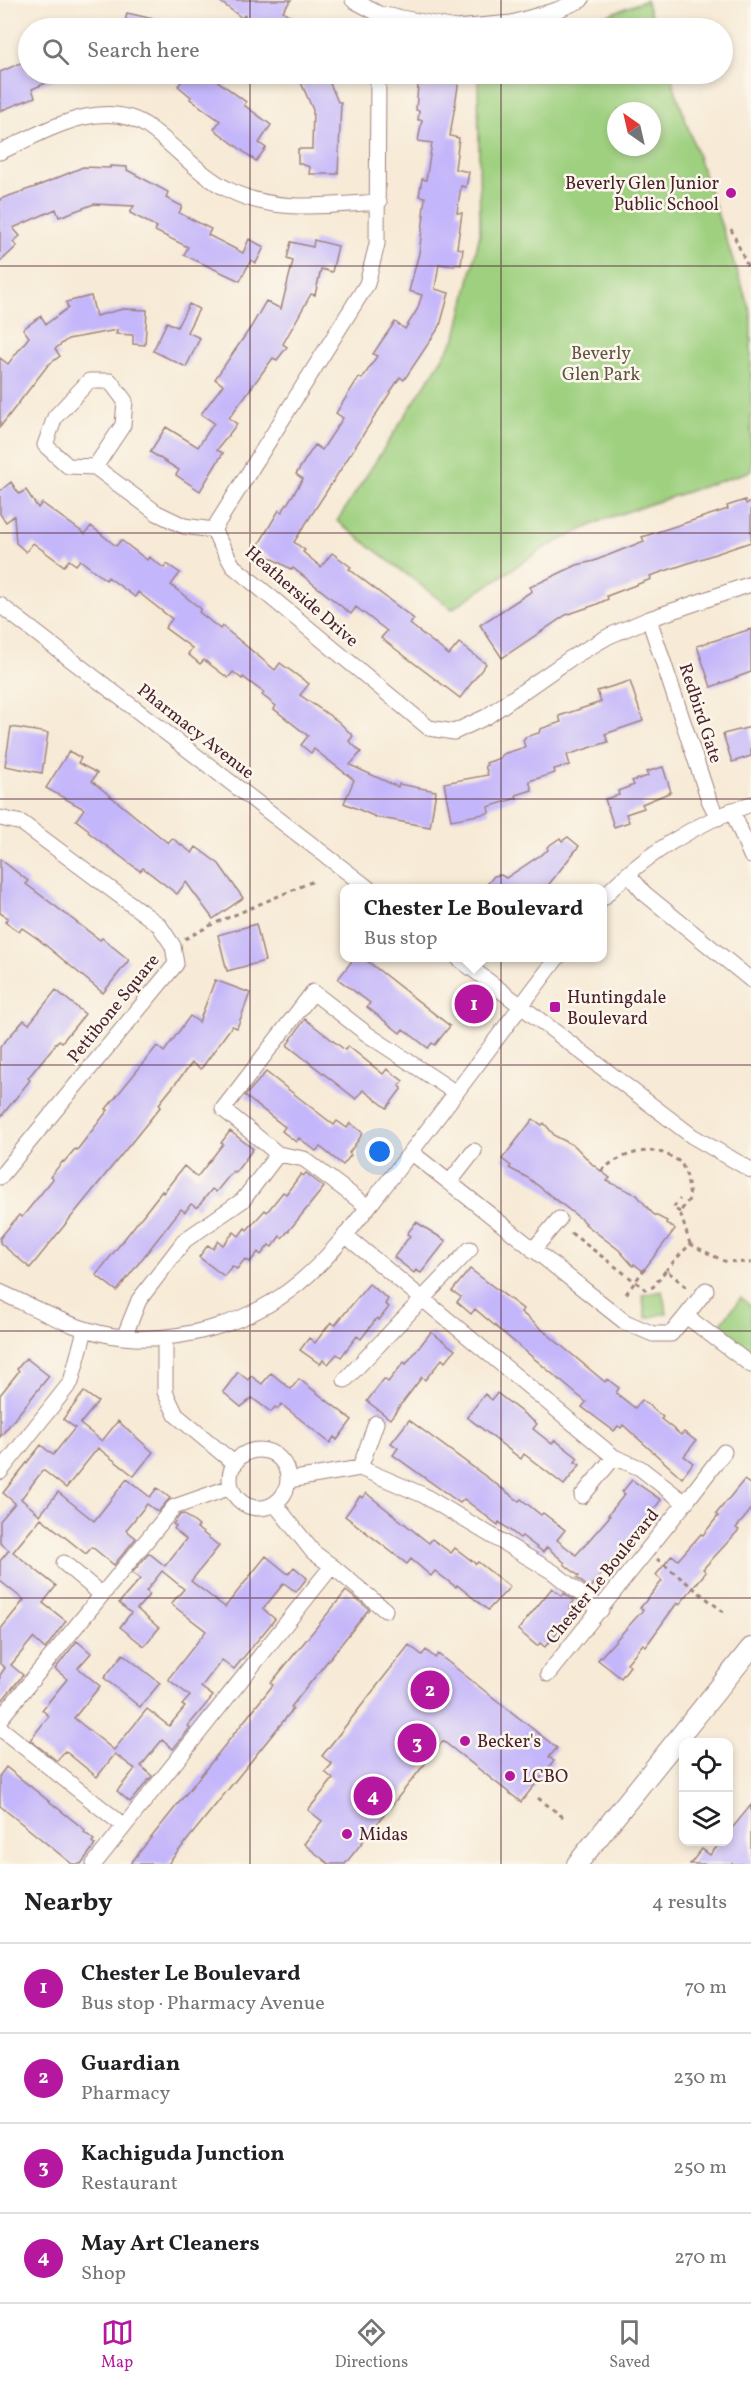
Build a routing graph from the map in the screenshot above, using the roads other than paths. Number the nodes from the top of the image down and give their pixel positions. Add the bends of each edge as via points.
1 (353, 0) edge
2 (581, 0) edge
3 (375, 18) edge
4 (529, 18) edge
5 (378, 84) edge
6 (0, 152) edge
7 (379, 202) junction
8 (95, 467) junction
9 (213, 530) junction
10 (751, 584) edge
11 (0, 605) edge
12 (649, 619) junction
13 (751, 804) edge
14 (732, 810) junction
15 (0, 818) edge
16 (718, 818) junction
17 (751, 856) edge
18 (628, 874) junction
19 (363, 884) edge
20 (607, 894) edge
21 (464, 962) edge
22 (553, 962) edge
23 (751, 980) edge
24 (521, 1006) junction
25 (456, 1093) junction
26 (474, 1151) dead end
27 (411, 1152) junction
28 (278, 1155) junction
29 (751, 1170) edge
30 (0, 1177) edge
31 (449, 1183) junction
32 (368, 1207) junction
33 (560, 1219) dead end
34 (345, 1235) junction
35 (470, 1249) dead end
36 (534, 1250) junction
37 (0, 1292) edge
38 (700, 1292) road end
39 (422, 1298) junction
40 (686, 1316) junction
41 (85, 1330) junction
42 (124, 1337) junction
43 (165, 1337) junction
44 (751, 1354) edge
45 (751, 1364) edge
46 (345, 1380) dead end
47 (376, 1423) dead end
48 (724, 1452) dead end
49 (614, 1457) junction
50 (235, 1464) junction
51 (360, 1468) junction
52 (0, 1472) edge
53 (289, 1479) junction
54 (231, 1487) junction
55 (582, 1496) dead end
56 (686, 1503) junction
57 (275, 1504) junction
58 (63, 1563) dead end
59 (332, 1566) junction
60 (102, 1596) junction
61 (386, 1610) dead end
62 (601, 1610) junction
63 (751, 1648) edge
64 (548, 1674) dead end
65 (0, 1719) edge
66 (0, 1728) edge
67 (124, 1826) junction
68 (94, 1864) edge
69 (577, 1864) edge

1 - 3 street
2 - 4 street
5 - 7 street
6 - 7 street via 79,117 120,114 149,127 186,160 230,190 256,200 300,206
7 - 9 street via 377,244 367,284
8 - 8 street via 123,425 125,400 110,381 88,381 55,417 45,445 68,466
8 - 9 street via 157,513 184,526
9 - 12 street, Heatherside Drive via 233,566 429,728 454,732 486,717 571,658
10 - 12 street, Heatherside Drive
11 - 19 street, Pharmacy Avenue
12 - 16 street, Redbird Gate
13 - 14 street
14 - 16 street
14 - 17 street
15 - 30 street, Pettibone Square via 22,823 159,926 173,946 176,964
16 - 18 street
18 - 20 street
18 - 23 street via 644,893
21 - 24 street
22 - 24 street
24 - 25 street
24 - 29 street via 692,1136
25 - 27 street
25 - 28 street via 367,1034 313,992 223,1109
26 - 31 street
27 - 31 street
27 - 32 street
28 - 32 street via 304,1159
28 - 42 street via 243,1200 185,1240 139,1300
31 - 36 street
32 - 34 street
33 - 36 street
34 - 39 street, Chester Le Boulevard
34 - 43 street via 319,1267 250,1315
35 - 39 street
36 - 40 street via 625,1322 653,1334 671,1334
37 - 41 street
38 - 40 street
39 - 46 street
39 - 49 street, Chester Le Boulevard
40 - 45 street
41 - 42 street
41 - 52 street via 71,1382
42 - 43 street
43 - 50 street via 165,1392 176,1415
44 - 45 street
47 - 51 street
48 - 56 street, Chester Le Boulevard
49 - 55 street
49 - 56 street, Chester Le Boulevard via 640,1468
50 - 53 street via 249,1452 268,1451 283,1462
50 - 54 street
51 - 53 street
51 - 62 street via 423,1495 554,1572
53 - 57 street via 287,1489
54 - 57 street via 241,1502 249,1506
54 - 60 street via 174,1507
56 - 62 street, Chester Le Boulevard
57 - 59 street via 313,1552
58 - 60 street
59 - 61 street
59 - 67 street
60 - 65 street
62 - 64 street, Chester Le Boulevard
63 - 69 main road
66 - 67 street
67 - 68 street

